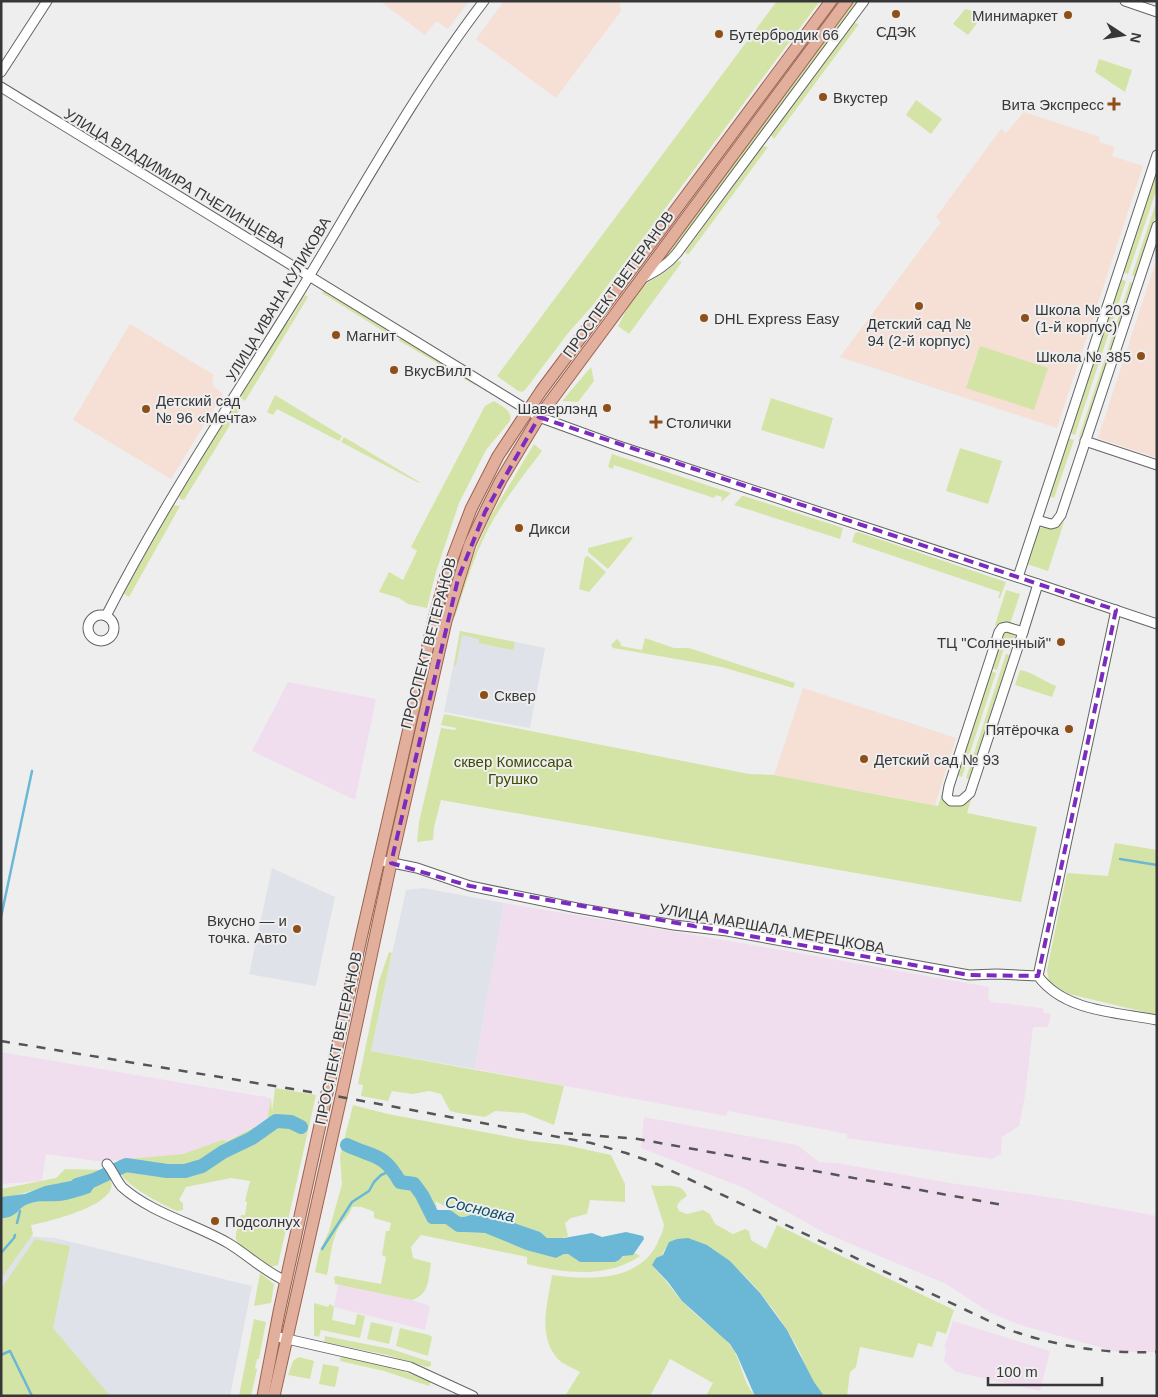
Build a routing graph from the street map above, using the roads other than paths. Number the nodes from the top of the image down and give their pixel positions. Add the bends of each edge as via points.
1 (46, 1) edge
2 (484, 1) edge
3 (831, 1) edge
4 (847, 1) edge
5 (864, 1) edge
6 (1125, 1) edge
7 (1157, 12) edge
8 (1, 72) edge
9 (1, 87) edge
10 (1157, 155) edge
11 (1157, 226) edge
12 (309, 275) junction
13 (641, 279) junction
14 (528, 411) junction
15 (539, 417) junction
16 (1085, 441) junction
17 (1157, 465) edge
18 (1036, 520) junction
19 (1018, 577) junction
20 (1038, 584) junction
21 (1116, 610) junction
22 (106, 616) dead end
23 (1157, 624) edge
24 (1023, 632) junction
25 (378, 860) junction
26 (391, 863) junction
27 (1038, 976) junction
28 (1157, 1020) edge
29 (109, 1166) dead end
30 (286, 1281) junction
31 (274, 1336) junction
32 (287, 1339) junction
33 (263, 1396) edge
34 (274, 1396) edge
35 (473, 1396) edge

1 - 8 street
2 - 12 street, УЛИЦА ИВАНА КУЛИКОВА via 451,44
3 - 14 main road, ПРОСПЕКТ ВЕТЕРАНОВ
4 - 13 main road, ПРОСПЕКТ ВЕТЕРАНОВ
5 - 13 street via 669,263
6 - 7 street
9 - 12 street, УЛИЦА ВЛАДИМИРА ПЧЕЛИНЦЕВА
10 - 18 street
11 - 16 street
12 - 14 street, УЛИЦА ВЛАДИМИРА ПЧЕЛИНЦЕВА
12 - 22 street, УЛИЦА ИВАНА КУЛИКОВА via 172,498
13 - 15 main road, ПРОСПЕКТ ВЕТЕРАНОВ
14 - 15 street, УЛИЦА ВЛАДИМИРА ПЧЕЛИНЦЕВА
14 - 25 main road, ПРОСПЕКТ ВЕТЕРАНОВ via 485,480 446,575
15 - 19 street, УЛИЦА ВЛАДИМИРА ПЧЕЛИНЦЕВА
15 - 26 main road, ПРОСПЕКТ ВЕТЕРАНОВ via 485,512 458,579
16 - 17 street
16 - 18 street via 1059,520 1051,524
18 - 19 street
19 - 20 street, УЛИЦА ВЛАДИМИРА ПЧЕЛИНЦЕВА
20 - 21 street, УЛИЦА ВЛАДИМИРА ПЧЕЛИНЦЕВА
20 - 24 street
21 - 23 street, УЛИЦА ВЛАДИМИРА ПЧЕЛИНЦЕВА
21 - 27 street
24 - 24 street via 1007,627 1000,632 948,786 947,797 951,801 961,801 970,793
25 - 26 street, УЛИЦА МАРШАЛА МЕРЕЦКОВА
25 - 30 main road, ПРОСПЕКТ ВЕТЕРАНОВ
26 - 27 street, УЛИЦА МАРШАЛА МЕРЕЦКОВА via 470,886 620,916 727,931 969,975
26 - 32 main road, ПРОСПЕКТ ВЕТЕРАНОВ
27 - 28 street via 1048,988 1074,1003
29 - 30 street via 122,1186 137,1198 228,1243
30 - 31 main road, ПРОСПЕКТ ВЕТЕРАНОВ
31 - 32 street
31 - 33 main road, ПРОСПЕКТ ВЕТЕРАНОВ
32 - 34 main road, ПРОСПЕКТ ВЕТЕРАНОВ
32 - 35 street via 410,1367

